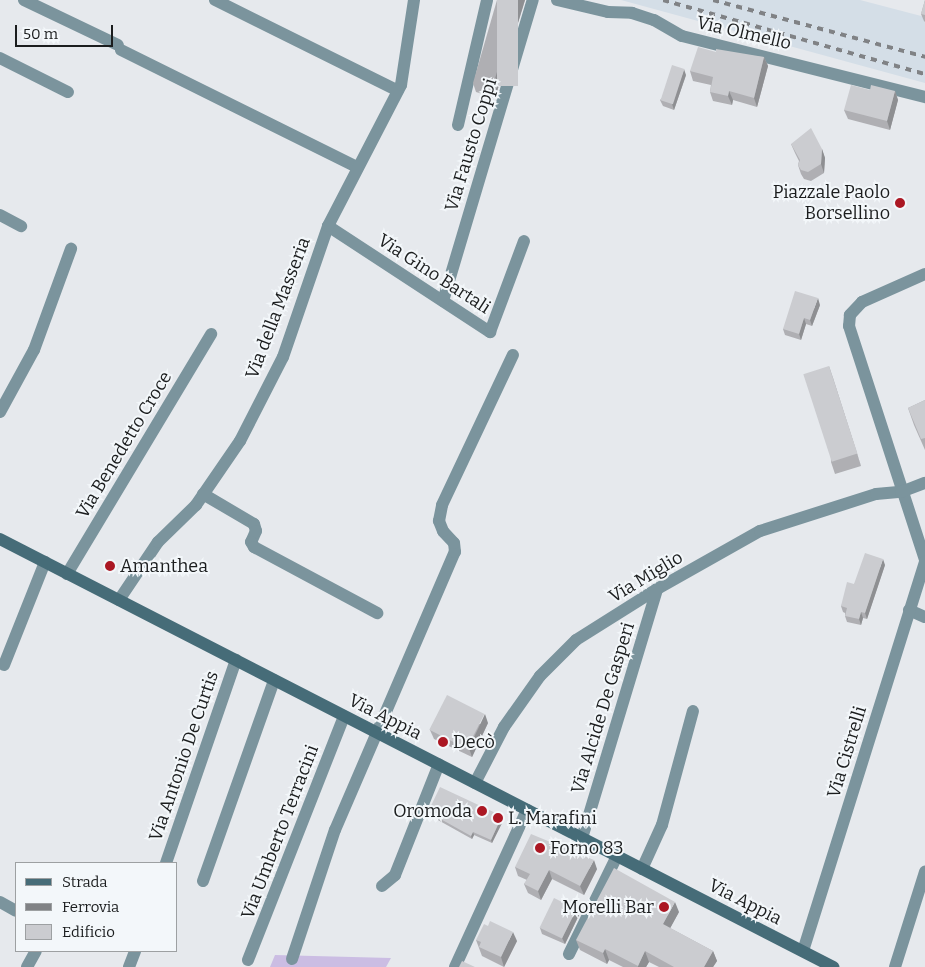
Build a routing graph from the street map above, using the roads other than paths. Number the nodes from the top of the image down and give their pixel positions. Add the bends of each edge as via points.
1 (24, 0) edge
2 (215, 0) edge
3 (414, 0) edge
4 (487, 0) edge
5 (533, 0) edge
6 (557, 0) edge
7 (0, 58) edge
8 (398, 91) junction
9 (68, 92) dead end
10 (925, 97) edge
11 (458, 126) dead end
12 (357, 167) junction
13 (0, 215) edge
14 (21, 226) dead end
15 (328, 226) junction
16 (524, 241) dead end
17 (71, 249) dead end
18 (925, 274) edge
19 (443, 300) junction
20 (211, 334) dead end
21 (513, 356) dead end
22 (0, 412) edge
23 (925, 483) edge
24 (901, 492) junction
25 (203, 494) junction
26 (0, 539) edge
27 (925, 561) edge
28 (45, 562) junction
29 (68, 574) junction
30 (657, 589) junction
31 (119, 600) junction
32 (909, 610) junction
33 (377, 613) dead end
34 (925, 616) edge
35 (236, 660) junction
36 (4, 665) dead end
37 (274, 680) junction
38 (694, 712) dead end
39 (344, 716) junction
40 (379, 734) junction
41 (438, 764) junction
42 (475, 783) junction
43 (527, 810) junction
44 (582, 838) junction
45 (617, 856) junction
46 (166, 862) edge
47 (642, 869) junction
48 (925, 872) edge
49 (203, 881) dead end
50 (382, 886) dead end
51 (0, 902) edge
52 (15, 910) edge
53 (802, 951) junction
54 (35, 952) edge
55 (136, 952) edge
56 (569, 954) dead end
57 (292, 959) dead end
58 (248, 960) dead end
59 (27, 967) edge
60 (128, 967) edge
61 (455, 967) edge
62 (833, 967) edge
63 (895, 967) edge

1 - 12 street
2 - 8 street
3 - 8 street, Via della Masseria
4 - 11 street
5 - 19 street, Via Fausto Coppi
6 - 10 street, Via Olmello via 608,12 632,13 654,20 682,36
7 - 9 street
8 - 12 street, Via della Masseria
12 - 15 street, Via della Masseria
13 - 14 street
15 - 19 street, Via Gino Bartali
15 - 25 street, Via della Masseria via 282,357 240,441
16 - 19 street, Via Gino Bartali via 490,332
17 - 22 street via 34,350
18 - 24 street via 862,302 850,315 848,326
20 - 29 street, Via Benedetto Croce
21 - 40 street via 442,505 439,521 454,543 455,552
23 - 24 street, Via Miglio
24 - 27 street
24 - 30 street, Via Miglio via 876,494 760,531
25 - 31 street, Via della Masseria via 158,542
25 - 33 street via 254,524 256,531 251,542 254,547
26 - 28 main road, Via Appia
27 - 32 street, Via Cistrelli
28 - 29 main road, Via Appia
28 - 36 street
29 - 31 main road, Via Appia
30 - 42 street, Via Miglio via 576,640 540,676 504,727
30 - 44 street, Via Alcide De Gasperi
31 - 35 main road, Via Appia
32 - 34 street
32 - 53 street, Via Cistrelli
35 - 37 main road, Via Appia
35 - 46 street, Via Antonio De Curtis
37 - 39 main road, Via Appia
37 - 49 street
38 - 47 street via 662,825
39 - 40 main road, Via Appia
39 - 58 street, Via Umberto Terracini
40 - 41 main road, Via Appia
40 - 57 street via 334,830
41 - 42 main road, Via Appia
41 - 50 street via 395,876
42 - 43 main road, Via Appia
43 - 44 main road, Via Appia
43 - 61 street
44 - 45 main road, Via Appia
45 - 47 main road, Via Appia
45 - 56 street
47 - 53 main road, Via Appia
48 - 63 street
51 - 52 street
53 - 62 main road, Via Appia
54 - 59 street
55 - 60 street

